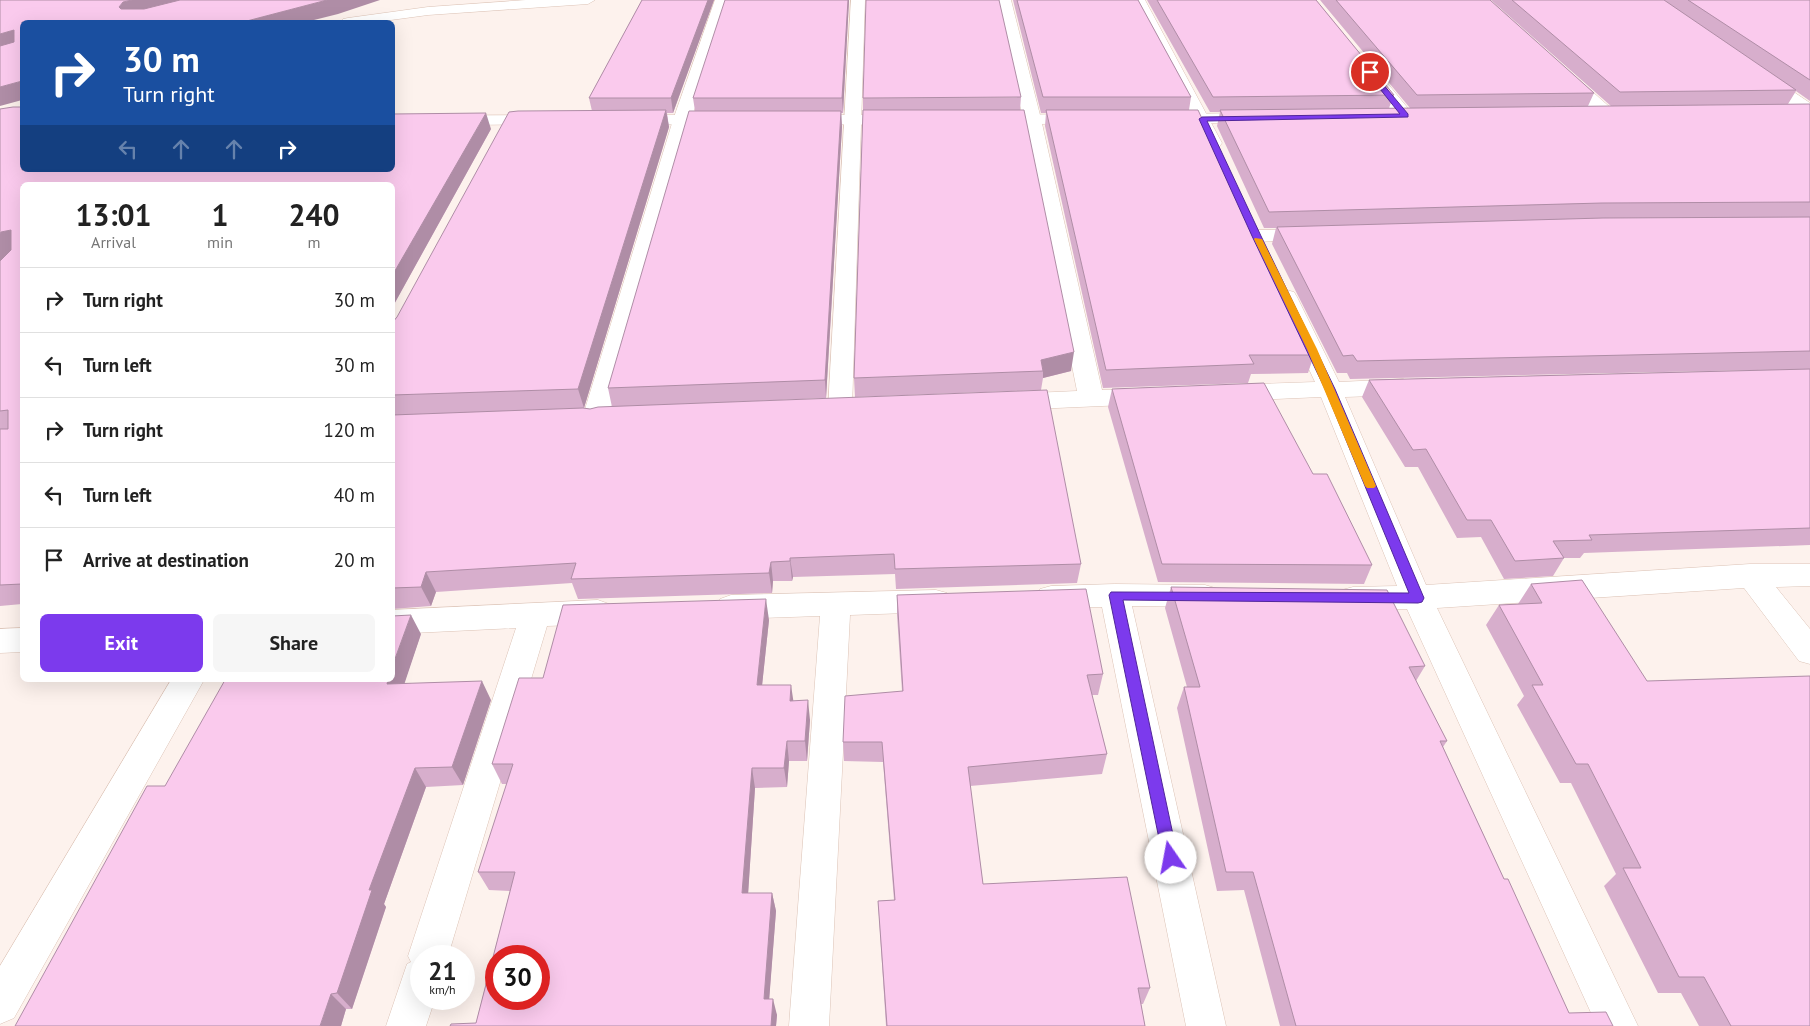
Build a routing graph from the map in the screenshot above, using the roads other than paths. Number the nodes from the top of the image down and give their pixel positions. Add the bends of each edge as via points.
1 (588, 0) edge
2 (722, 0) edge
3 (858, 0) edge
4 (1004, 0) edge
5 (1138, 0) edge
6 (361, 20) edge
7 (1361, 62) edge
8 (1551, 63) edge
9 (1745, 67) edge
10 (1781, 112) edge
11 (1810, 112) edge
12 (1578, 114) edge
13 (1607, 114) junction
14 (1627, 114) edge
15 (1386, 116) edge
16 (1406, 116) junction
17 (1425, 116) edge
18 (1270, 118) edge
19 (1032, 119) junction
20 (1098, 119) edge
21 (1155, 119) edge
22 (1202, 119) junction
23 (556, 120) edge
24 (614, 120) edge
25 (682, 120) junction
26 (739, 120) edge
27 (787, 120) edge
28 (854, 120) junction
29 (913, 120) edge
30 (973, 120) edge
31 (395, 121) edge
32 (1223, 164) edge
33 (1244, 209) edge
34 (1326, 234) edge
35 (1256, 236) junction
36 (1420, 387) edge
37 (1330, 389) junction
38 (1211, 393) edge
39 (1171, 395) edge
40 (1091, 398) junction
41 (985, 403) edge
42 (840, 409) edge
43 (595, 418) edge
44 (1750, 575) junction
45 (1810, 575) edge
46 (1115, 595) junction
47 (1232, 596) edge
48 (1330, 597) edge
49 (1026, 598) edge
50 (1418, 598) junction
51 (966, 600) edge
52 (836, 604) junction
53 (700, 608) edge
54 (623, 611) edge
55 (536, 614) junction
56 (395, 622) edge
57 (20, 640) edge
58 (0, 641) edge
59 (1810, 652) edge
60 (187, 682) edge
61 (431, 945) edge
62 (0, 1004) edge
63 (411, 1010) edge
64 (406, 1026) edge
65 (809, 1026) edge
66 (1206, 1026) edge
67 (1618, 1026) edge

1 - 6 street via 452,8
2 - 25 street
3 - 28 street
4 - 19 street
5 - 22 street
7 - 16 street
8 - 13 street
9 - 11 street
10 - 11 street
12 - 13 street
13 - 14 street
15 - 16 street
16 - 17 street
18 - 22 street
19 - 20 street
19 - 30 street
19 - 40 street
21 - 22 street
22 - 32 street
23 - 31 street via 504,128
24 - 25 street
25 - 26 street
25 - 43 street
27 - 28 street
28 - 29 street
28 - 42 street
33 - 35 street
34 - 35 street
35 - 37 street
36 - 37 street
37 - 38 street
37 - 50 street
39 - 40 street
40 - 41 street
44 - 45 street
44 - 50 street
44 - 59 street
46 - 47 street
46 - 49 street
46 - 66 street
48 - 50 street
50 - 67 street
51 - 52 street
52 - 53 street
52 - 65 street
54 - 55 street
55 - 56 street
55 - 61 street
57 - 58 street
60 - 62 street
63 - 64 street

